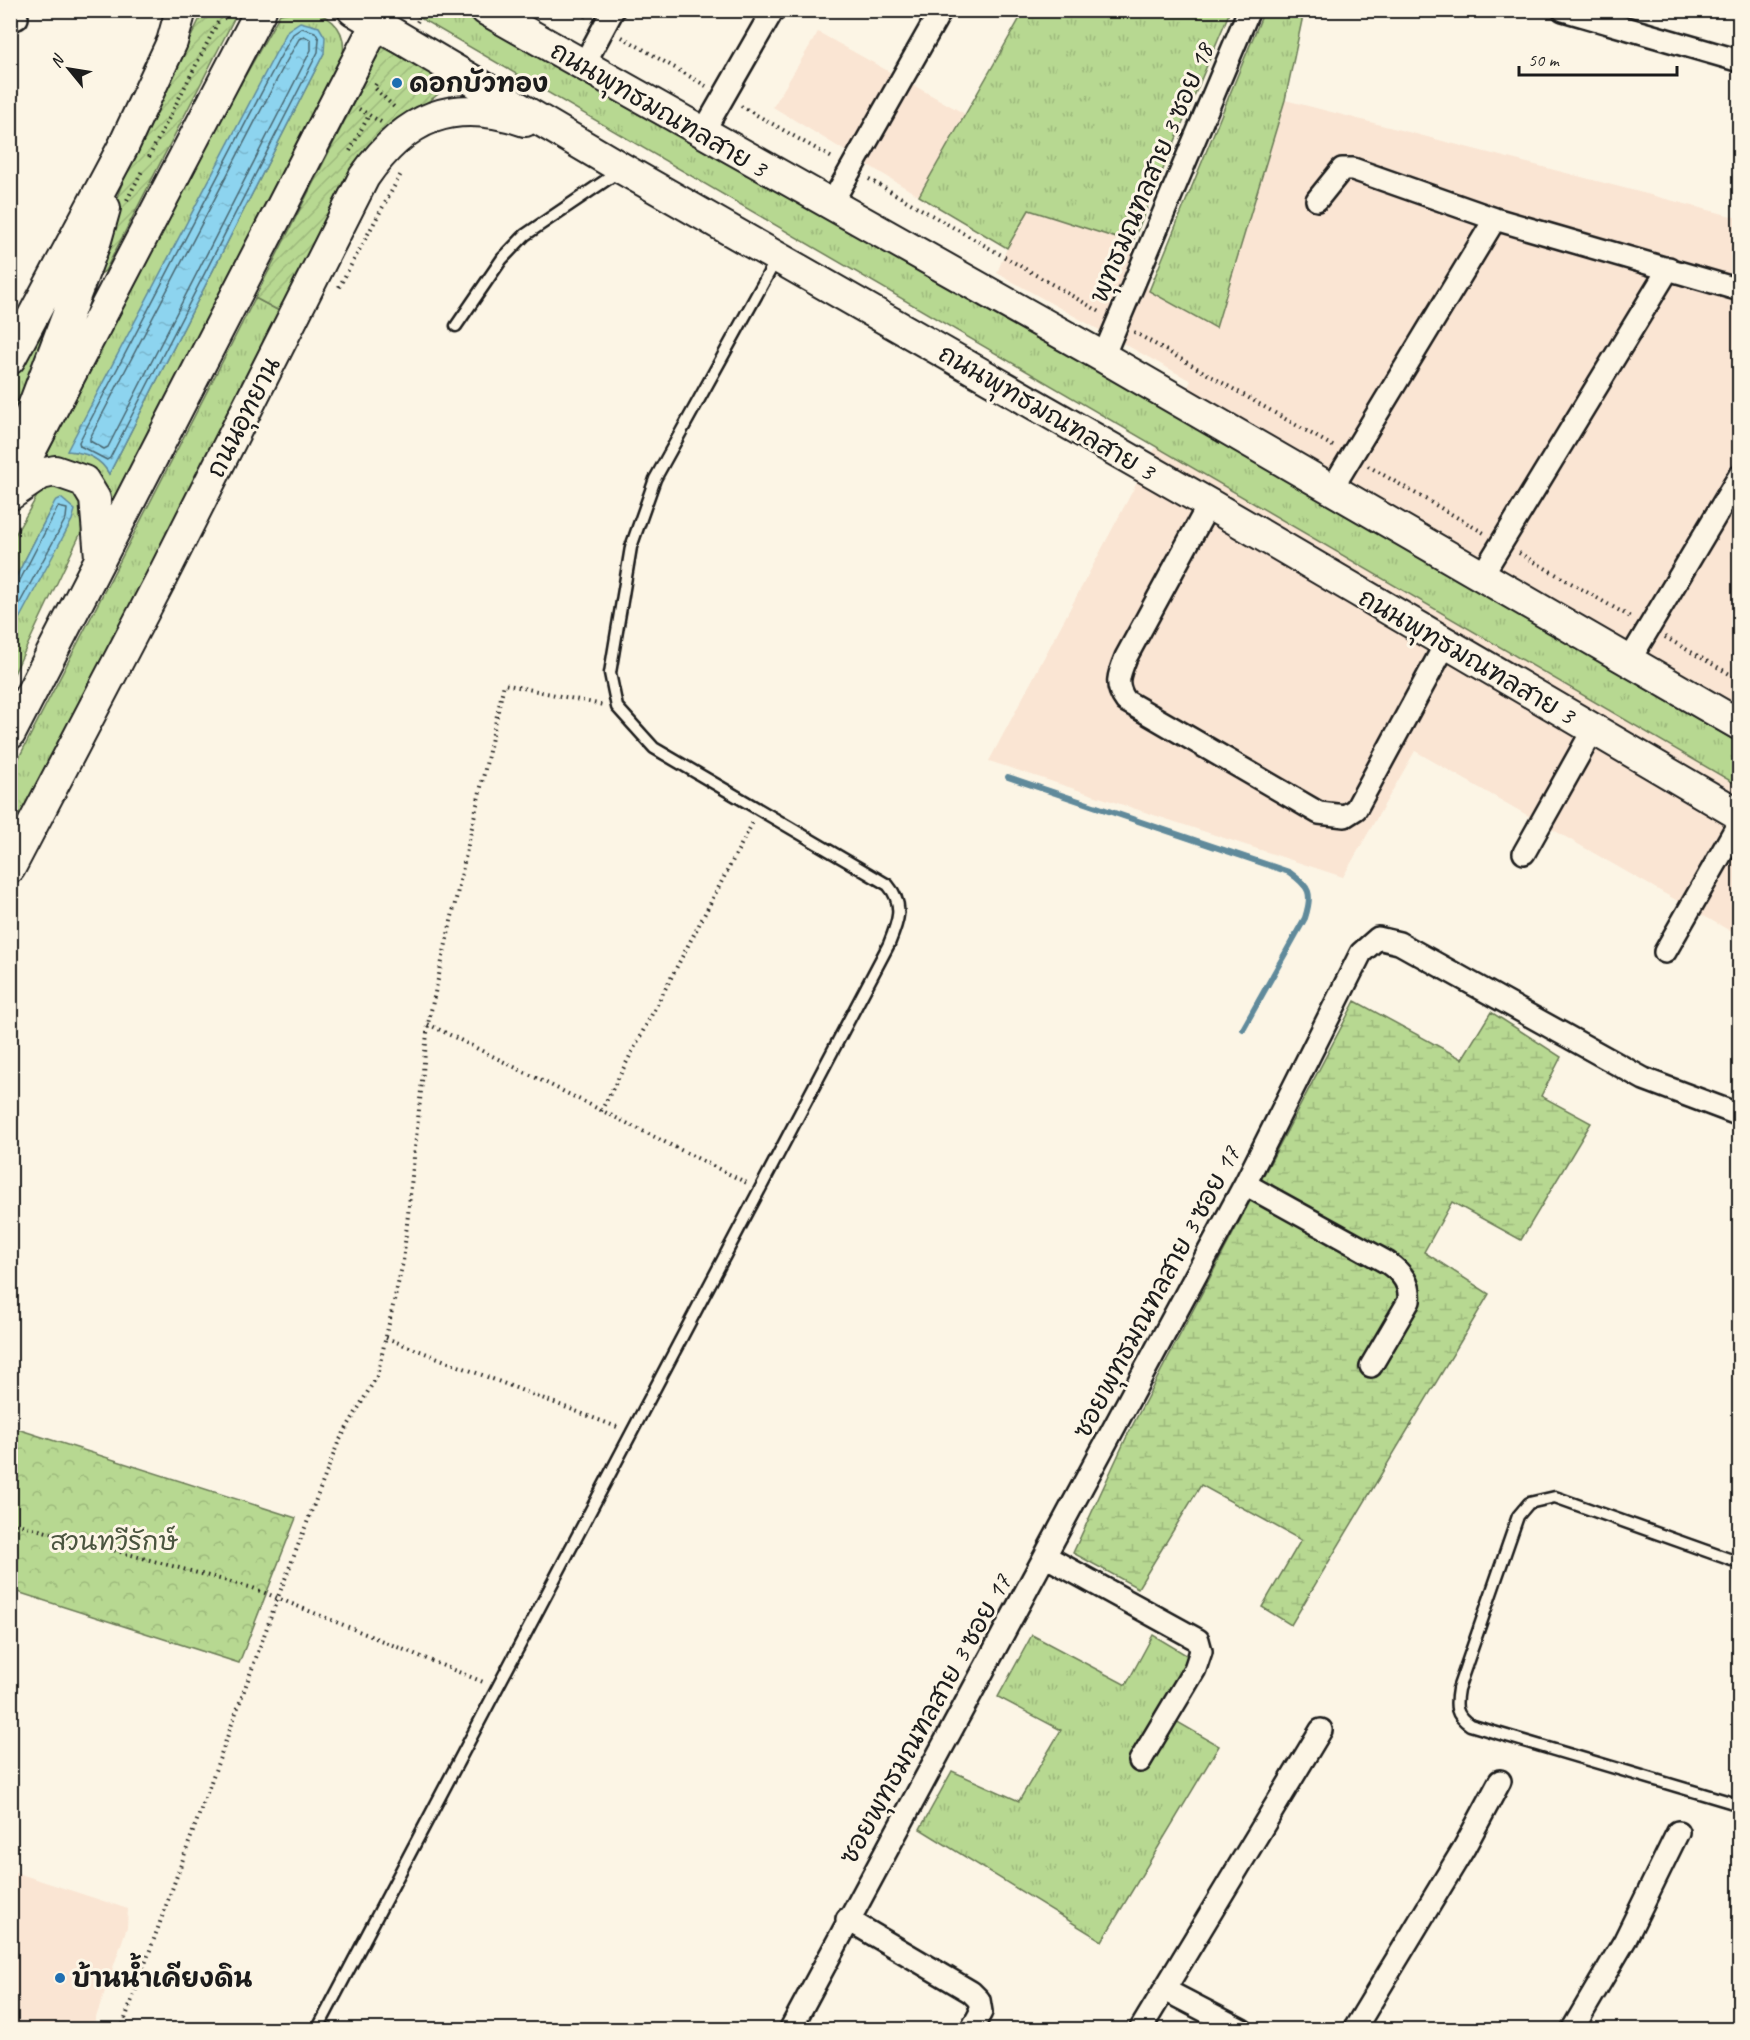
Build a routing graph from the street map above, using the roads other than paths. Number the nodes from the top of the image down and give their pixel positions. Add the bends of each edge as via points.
1 (181, 10) edge
2 (261, 10) edge
3 (486, 10) edge
4 (773, 10) edge
5 (941, 10) edge
6 (1249, 10) edge
7 (1563, 10) edge
8 (370, 15) edge
9 (609, 19) edge
10 (1740, 61) edge
11 (583, 66) junction
12 (702, 134) junction
13 (572, 140) junction
14 (123, 147) junction
15 (622, 169) junction
16 (1317, 200) dead end
17 (830, 206) junction
18 (1494, 219) junction
19 (777, 257) junction
20 (1669, 268) junction
21 (1740, 290) edge
22 (456, 326) dead end
23 (1102, 357) junction
24 (10, 359) edge
25 (10, 467) edge
26 (1740, 476) edge
27 (1331, 490) junction
28 (10, 492) edge
29 (1209, 504) junction
30 (100, 558) junction
31 (1482, 575) junction
32 (1446, 643) junction
33 (1629, 660) junction
34 (1740, 725) edge
35 (1593, 730) junction
36 (10, 734) edge
37 (1740, 815) edge
38 (1740, 820) edge
39 (1524, 854) dead end
40 (10, 868) edge
41 (1665, 952) dead end
42 (1740, 1115) edge
43 (1245, 1185) junction
44 (1371, 1366) dead end
45 (1045, 1556) junction
46 (1740, 1563) edge
47 (1321, 1730) dead end
48 (1140, 1761) dead end
49 (1500, 1781) dead end
50 (1740, 1805) edge
51 (1678, 1832) dead end
52 (847, 1919) junction
53 (1166, 1990) junction
54 (317, 2030) edge
55 (790, 2030) edge
56 (971, 2030) edge
57 (1140, 2030) edge
58 (1242, 2030) edge
59 (1354, 2030) edge
60 (1572, 2030) edge

1 - 14 main road via 172,42
2 - 28 main road
3 - 11 main road, ถนนพุทธมณฑลสาย 3
4 - 12 street
5 - 17 street
6 - 23 street, พุทธมณฑลสาย 3 ซอย 18
7 - 10 street
8 - 13 main road, ถนนพุทธมณฑลสาย 3
8 - 30 main road
9 - 11 street
11 - 12 main road, ถนนพุทธมณฑลสาย 3
12 - 17 main road, ถนนพุทธมณฑลสาย 3
13 - 15 main road, ถนนพุทธมณฑลสาย 3
13 - 40 main road, ถนนอุทยาน via 513,117 461,110 421,121 382,151 364,177 160,582
14 - 24 main road
14 - 25 main road via 96,240
15 - 19 main road, ถนนพุทธมณฑลสาย 3
15 - 22 lane via 525,235 502,259
16 - 18 street via 1342,169 1353,169
17 - 23 main road, ถนนพุทธมณฑลสาย 3
18 - 20 street
18 - 27 street
19 - 29 main road, ถนนพุทธมณฑลสาย 3
19 - 54 lane via 655,479 631,547 615,632 610,673 616,708 654,748 888,885 900,913 889,944
20 - 21 street
20 - 31 street
23 - 27 main road, ถนนพุทธมณฑลสาย 3
26 - 33 street
27 - 31 main road, ถนนพุทธมณฑลสาย 3
28 - 30 main road via 41,474 56,471 84,481 95,499
29 - 32 main road, ถนนพุทธมณฑลสาย 3
29 - 32 street via 1126,657 1118,676 1118,690 1126,701 1319,813 1345,816 1356,809
30 - 36 main road
31 - 33 main road, ถนนพุทธมณฑลสาย 3
32 - 35 main road, ถนนพุทธมณฑลสาย 3
33 - 34 main road, ถนนพุทธมณฑลสาย 3
35 - 37 main road, ถนนพุทธมณฑลสาย 3
35 - 39 street
38 - 41 street
42 - 43 street, ซอยพุทธมณฑลสาย 3 ซอย 17 via 1644,1079 1399,943 1378,938 1361,953
43 - 44 street via 1388,1263 1404,1279 1410,1291 1409,1301
43 - 45 street, ซอยพุทธมณฑลสาย 3 ซอย 17
45 - 48 street via 1198,1640 1201,1651 1195,1669
45 - 52 street, ซอยพุทธมณฑลสาย 3 ซอย 17
46 - 50 lane via 1555,1497 1529,1503 1518,1516 1455,1706 1460,1718 1470,1725
47 - 53 street
49 - 59 street
51 - 60 street via 1625,1940
52 - 55 street, ซอยพุทธมณฑลสาย 3 ซอย 17
52 - 56 street via 971,1992 979,2000 981,2012
53 - 57 street
53 - 58 street

